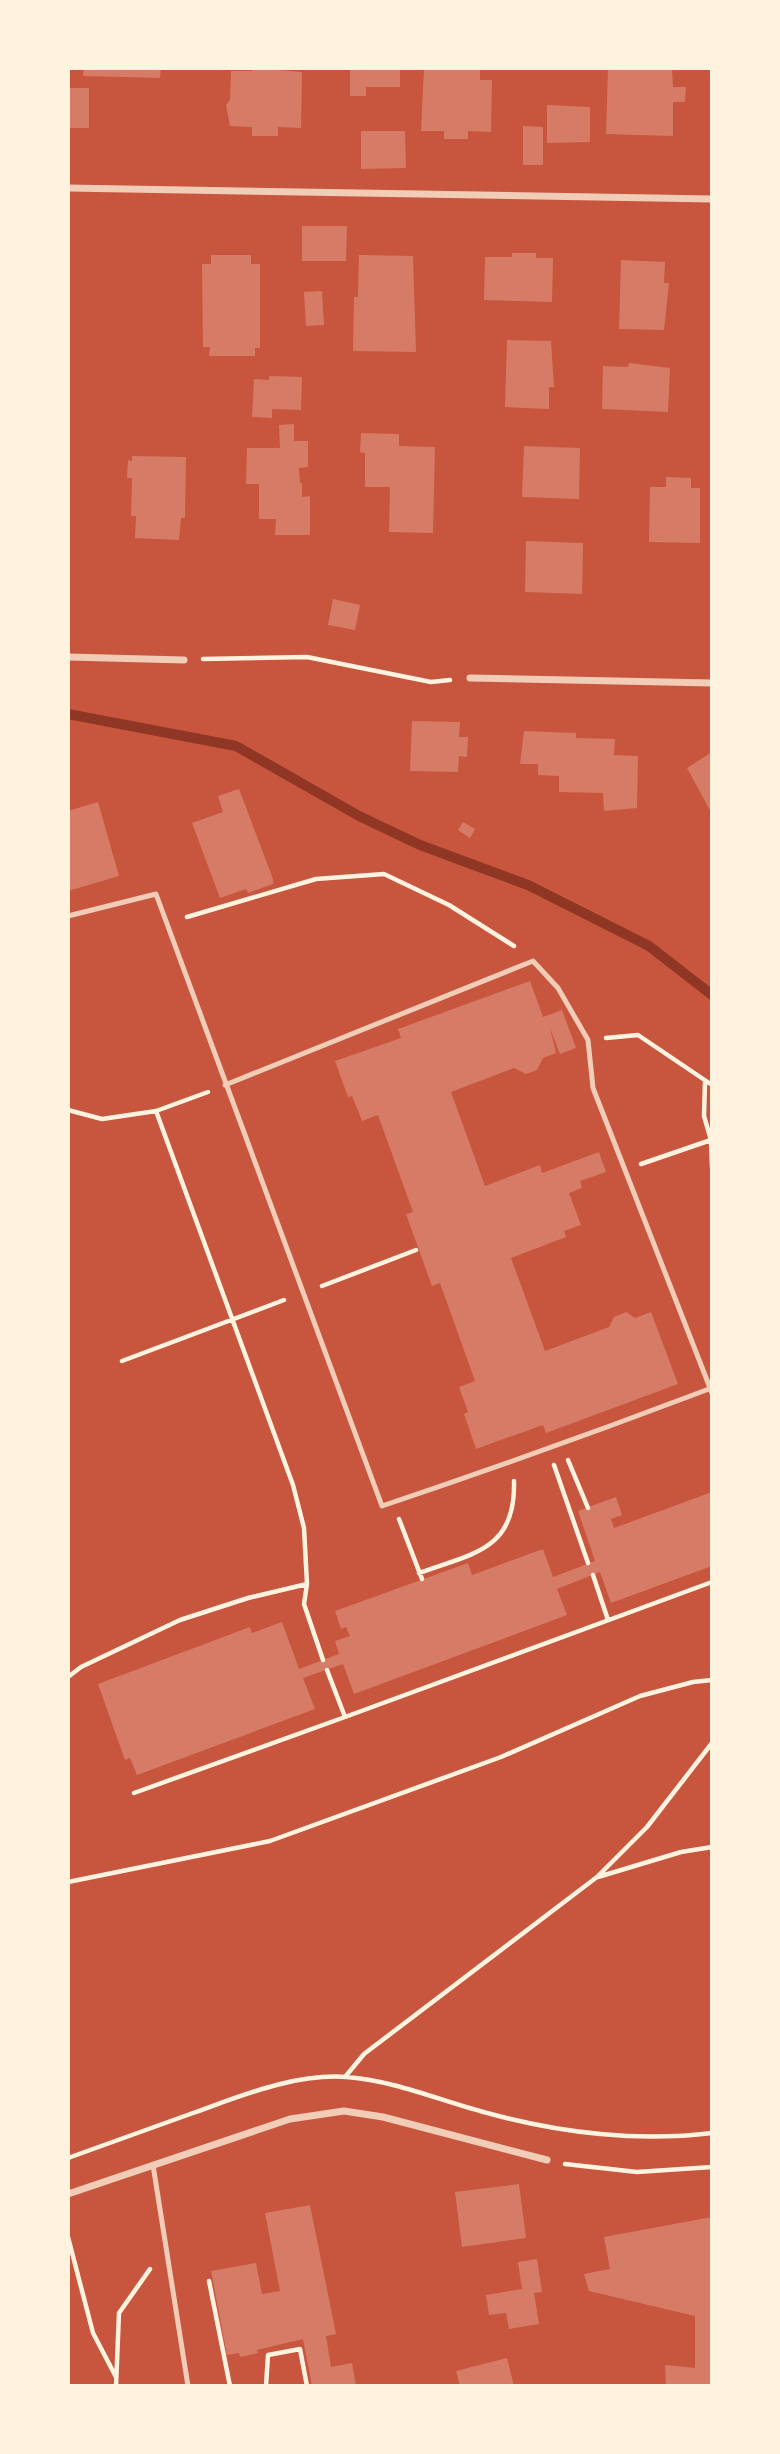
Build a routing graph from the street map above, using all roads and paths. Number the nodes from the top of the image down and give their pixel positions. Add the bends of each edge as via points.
1 (68, 188) edge
2 (712, 199) edge
3 (68, 657) edge
4 (184, 660) joint
5 (470, 678) joint
6 (712, 683) edge
7 (68, 915) edge
8 (166, 924) junction
9 (533, 961) junction
10 (588, 1040) junction
11 (705, 1083) junction
12 (712, 1084) edge
13 (225, 1085) junction
14 (68, 1110) edge
15 (156, 1111) junction
16 (711, 1140) edge
17 (712, 1167) edge
18 (623, 1170) junction
19 (416, 1250) dead end
20 (302, 1293) junction
21 (231, 1320) junction
22 (122, 1361) dead end
23 (710, 1391) edge
24 (513, 1459) junction
25 (569, 1465) dead end
26 (563, 1491) dead end
27 (587, 1508) dead end
28 (408, 1543) dead end
29 (588, 1563) dead end
30 (419, 1573) junction
31 (593, 1575) dead end
32 (422, 1579) dead end
33 (712, 1582) edge
34 (307, 1584) junction
35 (608, 1620) junction
36 (323, 1660) dead end
37 (327, 1670) dead end
38 (68, 1677) edge
39 (712, 1680) edge
40 (345, 1717) junction
41 (712, 1743) edge
42 (134, 1793) dead end
43 (712, 1847) edge
44 (597, 1877) junction
45 (68, 1882) edge
46 (345, 2077) junction
47 (712, 2133) edge
48 (68, 2158) edge
49 (547, 2160) joint
50 (153, 2165) junction
51 (712, 2167) edge
52 (68, 2194) edge
53 (68, 2237) edge
54 (166, 2253) junction
55 (209, 2281) dead end
56 (116, 2377) junction
57 (116, 2386) edge
58 (188, 2386) edge
59 (230, 2386) edge
60 (265, 2386) edge
61 (307, 2386) edge

1 - 2 street
3 - 4 street
4 - 5 path via 307,657 431,682
5 - 6 street
7 - 8 lane via 156,894
8 - 9 path via 316,879 384,874 449,905
8 - 13 lane
9 - 10 lane via 558,988
9 - 13 lane
10 - 11 path via 638,1035
10 - 18 lane via 593,1088
11 - 12 path
11 - 16 path via 704,1116
13 - 15 path
13 - 20 lane
14 - 15 path via 103,1119
15 - 21 path
16 - 17 path
16 - 18 path
18 - 23 lane
19 - 20 path
20 - 21 path
20 - 24 lane via 382,1506
21 - 22 path
21 - 34 path via 293,1485 304,1528
23 - 24 lane
24 - 30 path via 515,1504 503,1534 485,1548
25 - 27 path
26 - 29 path
28 - 30 path
30 - 32 path
31 - 35 path
33 - 35 path
34 - 36 path via 304,1604
34 - 38 path via 180,1620
35 - 40 path
37 - 40 path
39 - 45 path via 640,1696 502,1757 270,1841
40 - 42 path
41 - 44 path via 647,1827
43 - 44 path
44 - 46 path via 364,2054
46 - 47 path via 569,2129 633,2136
46 - 48 path via 303,2080 259,2091
49 - 50 street via 383,2116 344,2111 290,2119
49 - 51 path via 615,2171
50 - 52 street
50 - 54 lane
53 - 56 path via 93,2333
54 - 56 path via 143,2276 118,2313
54 - 58 lane
55 - 59 path
56 - 57 path
60 - 61 path via 268,2355 300,2349

